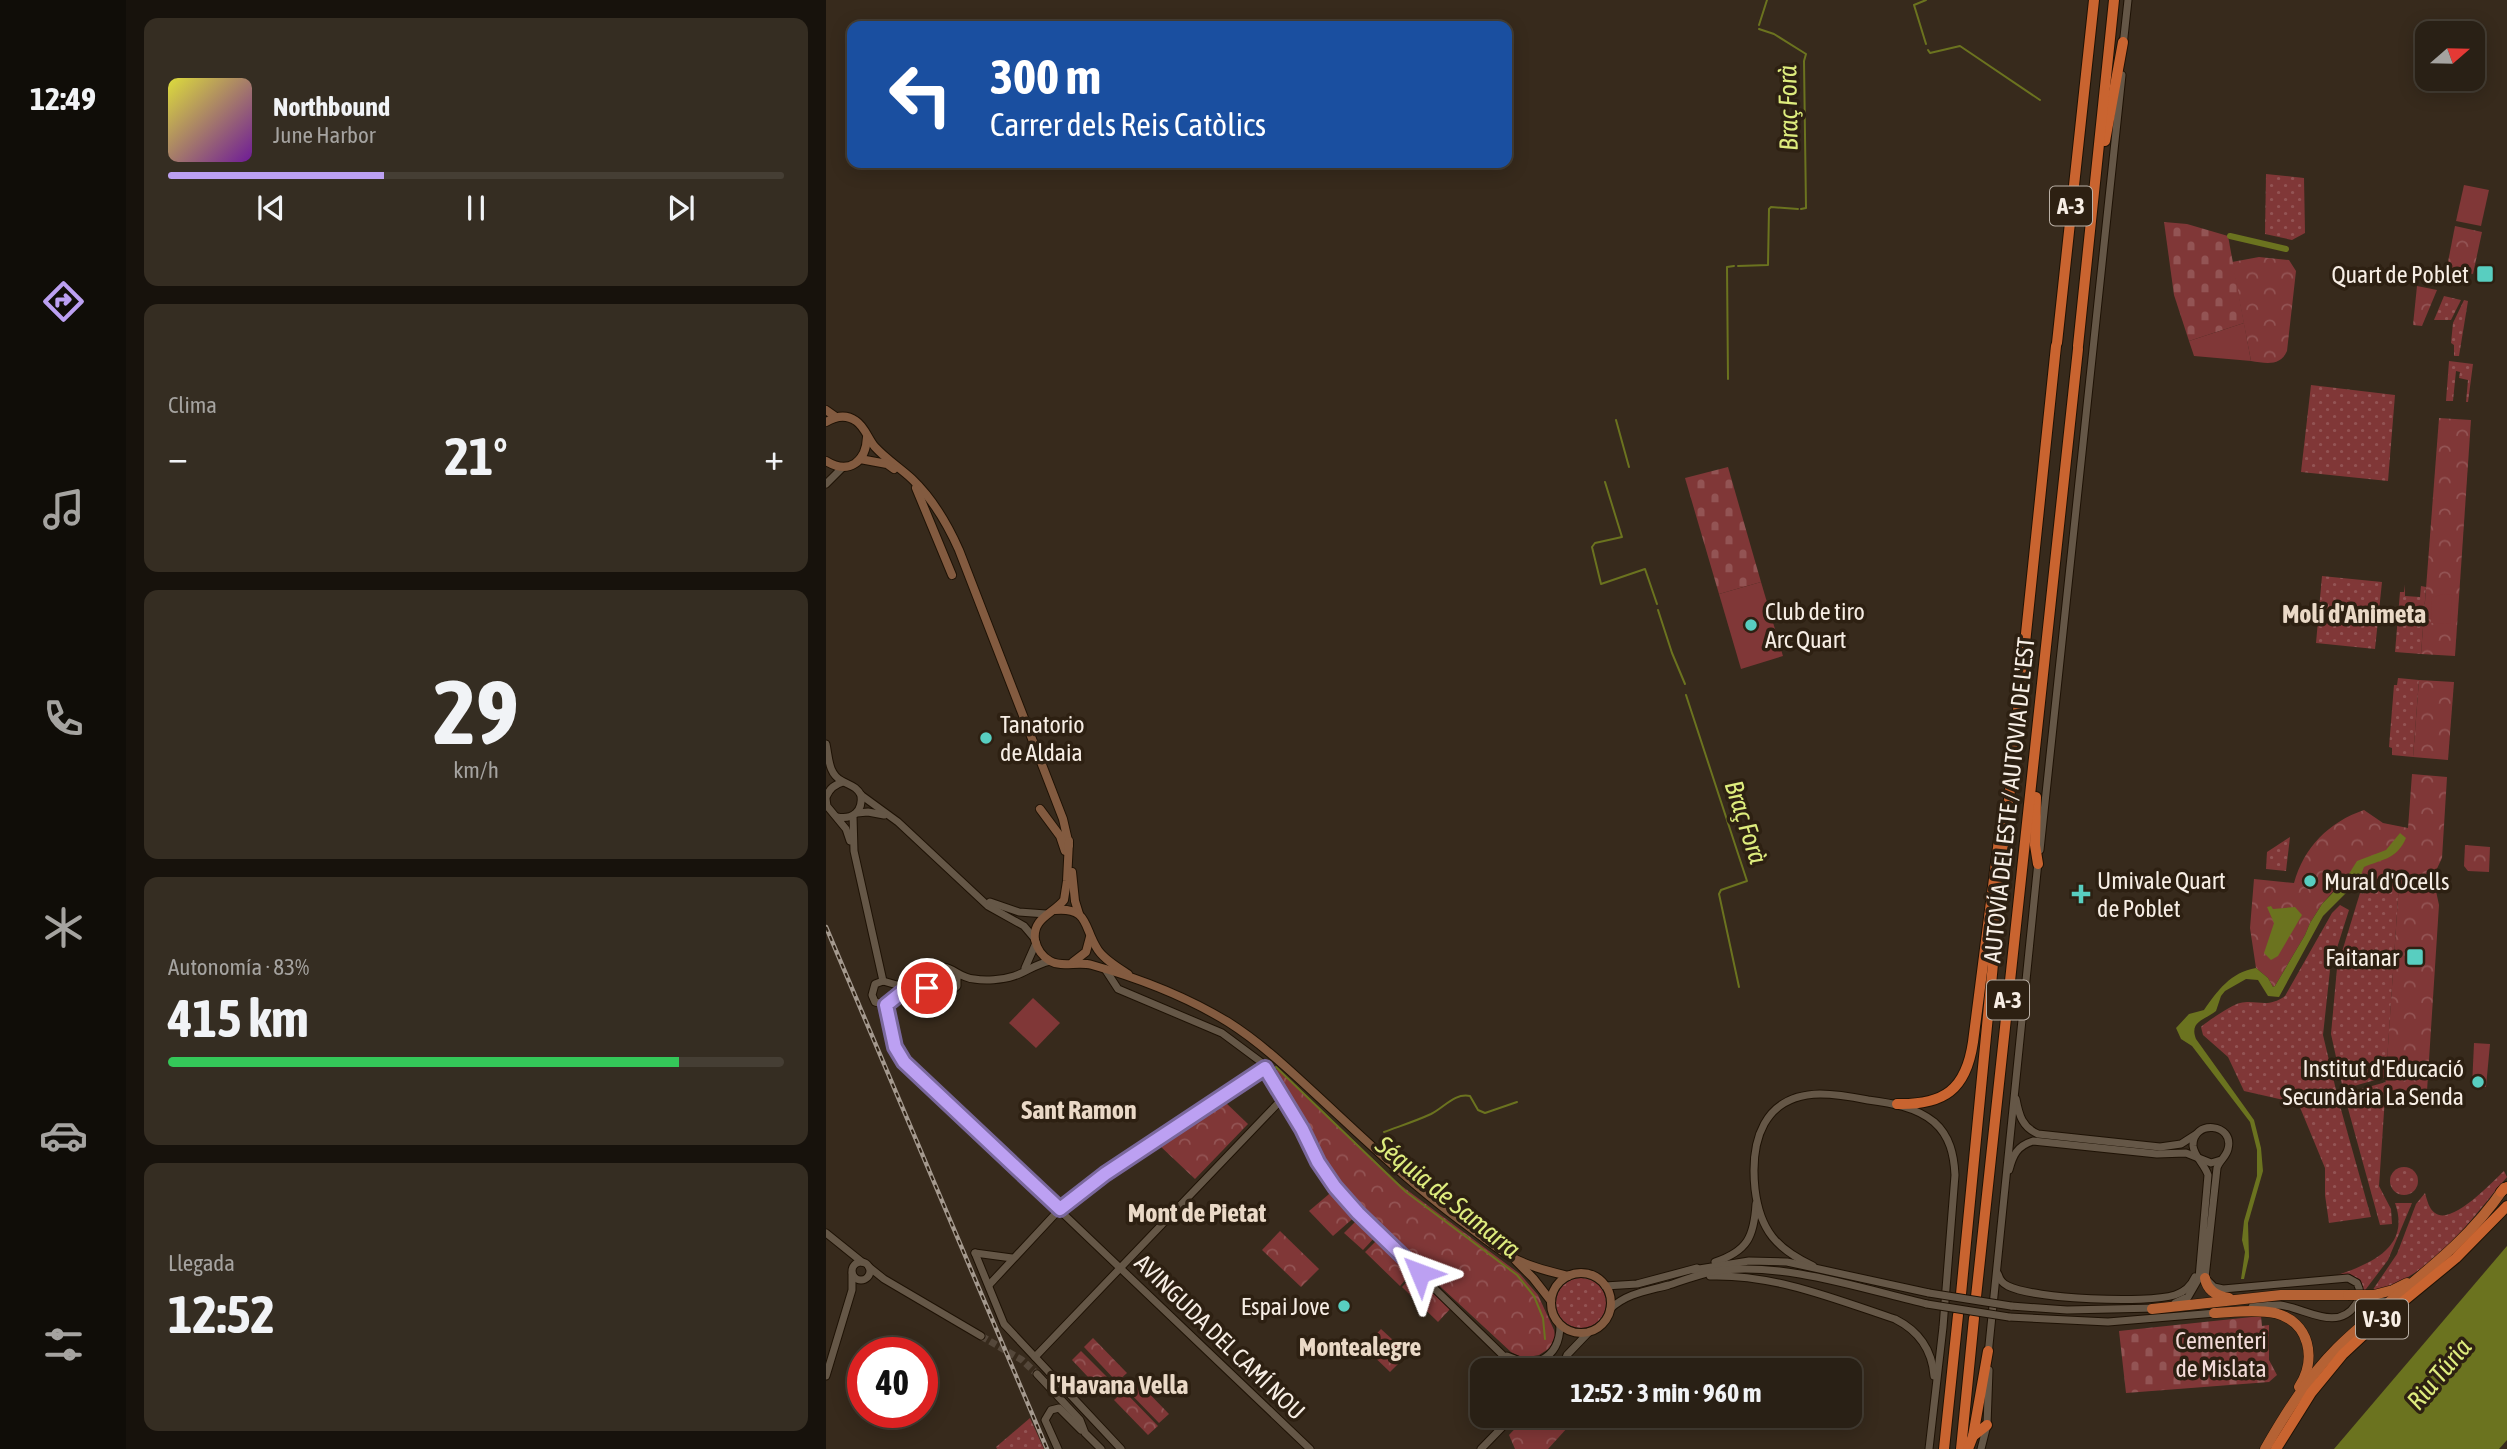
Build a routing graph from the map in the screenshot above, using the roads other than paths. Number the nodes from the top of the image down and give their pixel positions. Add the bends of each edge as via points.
1 (2088, 0) edge
2 (2094, 0) edge
3 (2113, 0) edge
4 (2128, 0) edge
5 (2123, 42) junction
6 (2086, 68) junction
7 (2092, 216) junction
8 (826, 410) edge
9 (836, 417) junction
10 (826, 422) edge
11 (867, 437) junction
12 (860, 459) junction
13 (826, 462) edge
14 (843, 467) junction
15 (912, 479) junction
16 (827, 482) edge
17 (952, 575) dead end
18 (2041, 703) junction
19 (826, 744) edge
20 (827, 756) edge
21 (2012, 768) junction
22 (843, 782) junction
23 (861, 795) junction
24 (826, 798) edge
25 (1040, 808) dead end
26 (855, 814) junction
27 (837, 817) junction
28 (892, 818) junction
29 (1069, 841) junction
30 (854, 851) junction
31 (1068, 858) junction
32 (2038, 864) junction
33 (979, 897) junction
34 (1050, 912) junction
35 (1079, 914) junction
36 (1090, 937) junction
37 (1035, 941) junction
38 (1050, 961) junction
39 (1073, 962) junction
40 (1105, 969) junction
41 (1022, 971) junction
42 (957, 975) junction
43 (932, 979) junction
44 (973, 979) junction
45 (883, 981) junction
46 (1143, 983) junction
47 (892, 985) junction
48 (957, 986) junction
49 (936, 989) junction
50 (894, 998) junction
51 (886, 1005) junction
52 (1265, 1068) junction
53 (2015, 1091) junction
54 (1283, 1098) junction
55 (1897, 1104) junction
56 (2198, 1132) junction
57 (2200, 1159) junction
58 (2221, 1160) junction
59 (2006, 1177) junction
60 (2505, 1188) edge
61 (1756, 1198) junction
62 (2507, 1206) edge
63 (1060, 1209) junction
64 (826, 1233) edge
65 (842, 1246) junction
66 (2200, 1253) junction
67 (1511, 1256) junction
68 (1013, 1258) junction
69 (2439, 1261) junction
70 (865, 1265) junction
71 (1814, 1266) junction
72 (1121, 1268) junction
73 (852, 1271) junction
74 (1996, 1271) junction
75 (1694, 1273) junction
76 (1568, 1276) junction
77 (2205, 1278) junction
78 (864, 1279) junction
79 (884, 1279) junction
80 (989, 1285) junction
81 (1605, 1286) junction
82 (852, 1290) junction
83 (1961, 1294) dead end
84 (1976, 1297) dead end
85 (2244, 1299) junction
86 (1551, 1301) junction
87 (1610, 1309) junction
88 (2152, 1309) junction
89 (2214, 1313) junction
90 (1958, 1315) dead end
91 (1974, 1318) dead end
92 (1560, 1325) junction
93 (1589, 1332) junction
94 (981, 1336) tunnel mouth
95 (1988, 1351) junction
96 (1503, 1353) junction
97 (1035, 1357) junction
98 (1507, 1358) edge
99 (1514, 1358) edge
100 (1543, 1358) edge
101 (1565, 1358) edge
102 (1037, 1374) tunnel mouth
103 (826, 1376) edge
104 (1935, 1387) junction
105 (1069, 1407) junction
106 (1089, 1417) junction
107 (2280, 1422) junction
108 (1987, 1425) junction
109 (1501, 1428) edge
110 (1084, 1433) junction
111 (1973, 1436) junction
112 (1058, 1449) edge
113 (1101, 1449) edge
114 (1121, 1449) edge
115 (1310, 1449) edge
116 (1481, 1449) edge
117 (1929, 1449) edge
118 (1944, 1449) edge
119 (1961, 1449) edge
120 (1968, 1449) edge
121 (1981, 1449) edge
122 (2265, 1449) edge
123 (2276, 1449) edge

1 - 6 highway via 2083,48
2 - 6 highway, AUTOVÍA DEL ESTE / AUTOVIA DE L'EST / A-3
3 - 7 highway, AUTOVÍA DEL ESTE / AUTOVIA DE L'EST / A-3
4 - 5 street
5 - 7 highway
5 - 32 street
6 - 21 highway, AUTOVÍA DEL ESTE / AUTOVIA DE L'EST / A-3
7 - 18 highway, AUTOVÍA DEL ESTE / AUTOVIA DE L'EST / A-3
8 - 9 main road
9 - 10 main road
9 - 11 main road via 856,420
11 - 12 main road
11 - 15 main road
12 - 14 main road
12 - 15 main road via 887,464
13 - 14 main road
13 - 16 street
14 - 16 street
15 - 17 main road
15 - 29 main road via 931,499 959,550
18 - 32 highway via 2035,807
18 - 84 highway, AUTOVÍA DEL ESTE / AUTOVIA DE L'EST / A-3
19 - 20 street
20 - 22 street
21 - 55 highway via 2006,780 1968,1069 1939,1099
21 - 83 highway, AUTOVÍA DEL ESTE / AUTOVIA DE L'EST / A-3
22 - 23 street
22 - 24 street via 835,784
23 - 26 street
23 - 28 street
24 - 27 street
25 - 31 main road via 1060,836
26 - 27 street
26 - 28 street
26 - 30 street
27 - 30 street
28 - 33 street
29 - 31 main road
29 - 35 main road
30 - 45 street
31 - 34 main road via 1066,894
32 - 53 street
33 - 34 street via 1019,912
33 - 37 street via 1024,926
34 - 35 main road via 1067,909
34 - 37 main road via 1037,925
35 - 36 main road
36 - 39 main road via 1086,952
36 - 46 main road via 1106,959
37 - 38 main road
37 - 41 street
38 - 39 main road
38 - 41 street
39 - 40 main road
40 - 46 main road
40 - 52 street via 1118,989 1222,1033
41 - 44 street via 1010,977
42 - 43 street via 943,967
42 - 44 street
42 - 48 street
43 - 47 street via 904,988
43 - 49 street
44 - 48 street
45 - 47 street
45 - 51 street via 873,988 872,995 875,1002
46 - 67 main road via 1192,1003 1252,1039 1430,1198
47 - 50 street
48 - 49 street via 944,994
49 - 50 street via 910,990
50 - 51 street
51 - 63 street, AVINGUDA DEL CAMÍ NOU via 895,1047 904,1062
52 - 54 street
52 - 63 street
53 - 56 street via 2020,1117 2038,1134 2160,1147 2181,1144
53 - 59 street
54 - 72 street
54 - 96 street via 1318,1162 1358,1213
55 - 61 street via 1819,1094 1798,1097 1779,1107 1756,1141
55 - 104 street via 1933,1121 1948,1140 1955,1161
56 - 57 street via 2193,1149
56 - 58 street via 2209,1127 2225,1134 2229,1145
57 - 58 street
57 - 59 street via 2186,1153 2033,1141 2018,1148
57 - 66 street via 2208,1184
58 - 77 street
59 - 74 street
60 - 69 highway, V-30
61 - 71 street via 1779,1246
61 - 75 street via 1747,1242 1733,1255
62 - 123 highway, V-30 via 2456,1258 2343,1354 2311,1393
63 - 68 street
63 - 72 street, AVINGUDA DEL CAMÍ NOU
64 - 65 street
65 - 70 street
65 - 73 street
66 - 74 street via 2192,1284 2165,1297 2102,1299 2029,1291 2004,1284
66 - 88 street via 2199,1278 2192,1292 2181,1301
67 - 76 main road
67 - 86 main road
68 - 80 street
68 - 80 street via 975,1253
69 - 85 highway, bridge via 2404,1285 2374,1294 2281,1294
69 - 107 highway, V-30 via 2335,1350
70 - 73 street via 856,1264
70 - 78 street via 870,1273
70 - 79 street
71 - 75 street via 1749,1261
71 - 88 street, bridge via 1929,1293 2011,1306
72 - 97 street
72 - 115 street, AVINGUDA DEL CAMÍ NOU
73 - 78 street via 856,1278
73 - 82 street
74 - 95 street
75 - 81 street
75 - 87 street via 1633,1294
75 - 89 street, bridge via 1762,1269 2009,1317 2108,1322
75 - 104 street via 1770,1281 1895,1319 1926,1345
76 - 81 main road via 1587,1274
76 - 86 main road via 1556,1286
77 - 85 highway via 2215,1294
77 - 89 street via 2222,1289 2348,1278 2357,1283 2360,1293 2347,1314 2332,1319 2278,1305
78 - 79 street
78 - 82 street
79 - 94 street
80 - 97 street via 1004,1324
81 - 87 main road
82 - 103 street
85 - 88 highway
86 - 92 main road
87 - 93 main road via 1603,1323
89 - 107 highway via 2264,1312 2282,1316 2299,1328 2310,1361
90 - 118 highway
91 - 119 highway
92 - 93 main road
92 - 100 street via 1556,1348
93 - 101 street
95 - 108 street
95 - 111 highway
96 - 98 street
96 - 99 street
97 - 106 street
102 - 105 street
104 - 117 street
105 - 106 street
105 - 110 street
106 - 114 street
107 - 122 highway, V-30
108 - 111 highway
108 - 121 street
109 - 116 street
110 - 112 street via 1059,1408 1051,1410 1045,1420
110 - 113 street
111 - 120 highway

